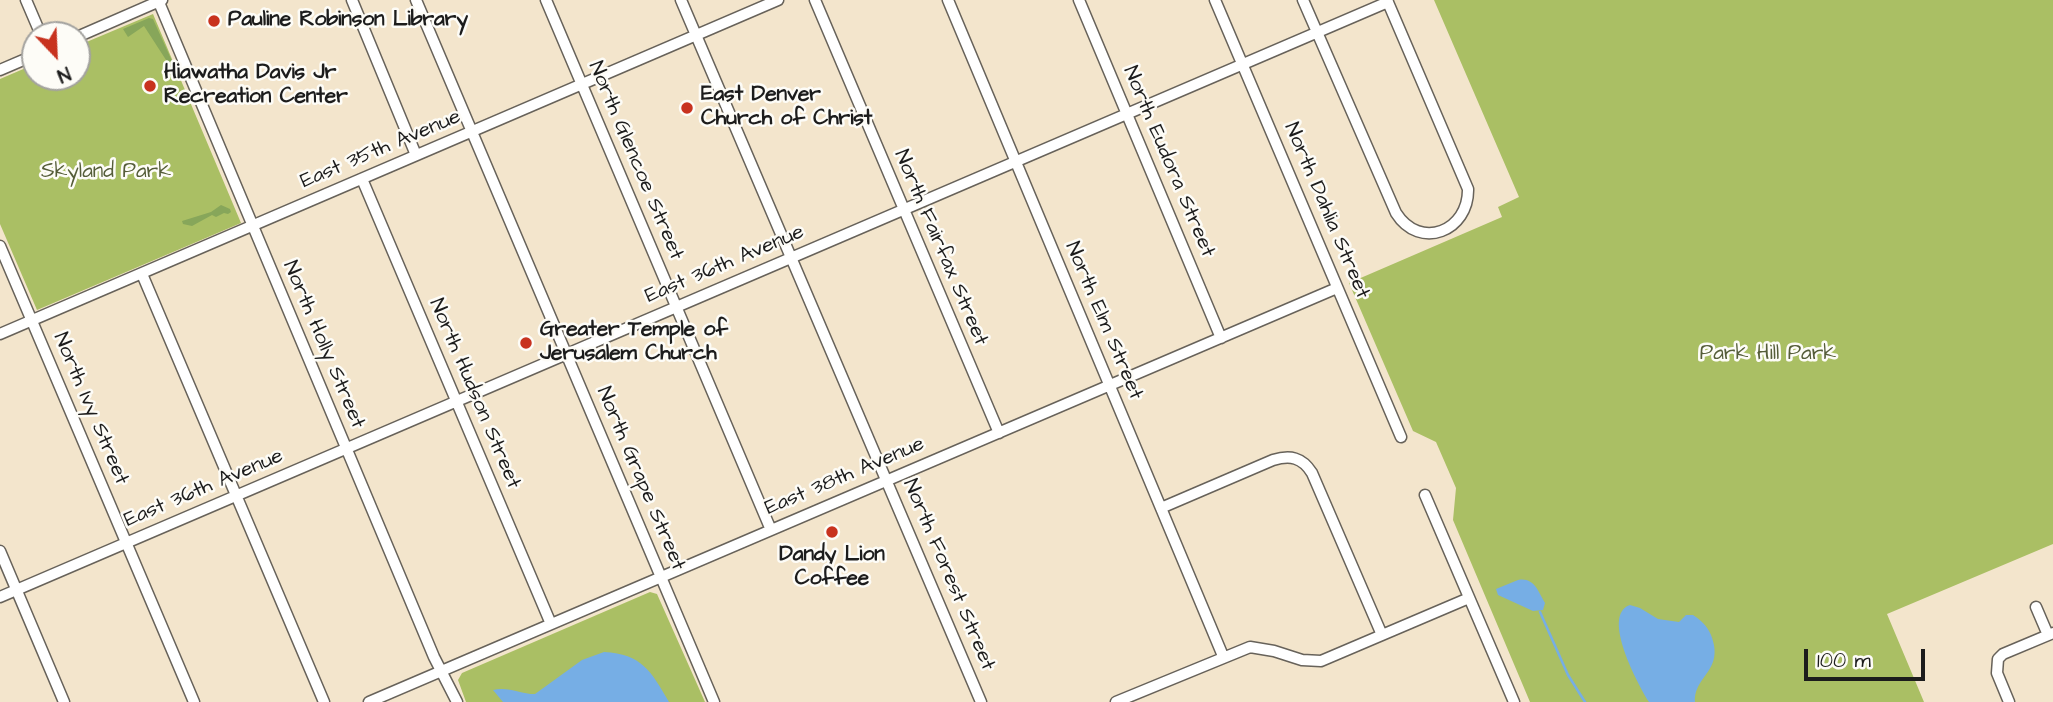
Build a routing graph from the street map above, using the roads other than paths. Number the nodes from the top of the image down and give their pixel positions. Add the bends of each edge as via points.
1 (26, 0) edge
2 (352, 0) edge
3 (416, 0) edge
4 (547, 0) edge
5 (681, 0) edge
6 (778, 0) edge
7 (815, 0) edge
8 (948, 0) edge
9 (1079, 0) edge
10 (1215, 0) edge
11 (1303, 0) edge
12 (160, 1) edge
13 (1387, 1) edge
14 (35, 21) edge
15 (91, 31) edge
16 (1317, 32) junction
17 (696, 35) junction
18 (21, 61) edge
19 (1242, 64) junction
20 (0, 70) edge
21 (582, 84) junction
22 (1127, 114) junction
23 (471, 132) junction
24 (416, 155) junction
25 (1016, 161) junction
26 (362, 179) junction
27 (902, 210) junction
28 (252, 226) junction
29 (0, 246) edge
30 (792, 258) junction
31 (142, 274) junction
32 (1337, 288) junction
33 (676, 307) junction
34 (32, 321) junction
35 (0, 334) edge
36 (1221, 338) junction
37 (567, 355) junction
38 (1109, 385) junction
39 (456, 402) junction
40 (999, 433) junction
41 (1401, 437) dead end
42 (346, 449) junction
43 (887, 480) junction
44 (1425, 495) dead end
45 (237, 496) junction
46 (1161, 508) junction
47 (771, 530) junction
48 (126, 543) junction
49 (0, 551) edge
50 (661, 577) junction
51 (17, 590) junction
52 (0, 597) edge
53 (1469, 597) junction
54 (2036, 607) dead end
55 (551, 624) junction
56 (2050, 634) edge
57 (1382, 635) junction
58 (1223, 656) junction
59 (442, 671) junction
60 (64, 702) edge
61 (194, 702) edge
62 (324, 702) edge
63 (369, 702) edge
64 (457, 702) edge
65 (714, 702) edge
66 (981, 702) edge
67 (1116, 702) edge
68 (1514, 702) edge
69 (2009, 702) edge

1 - 14 street
2 - 24 street
3 - 23 street, North Grape Street
4 - 21 street, North Glencoe Street
5 - 17 street, North Forest Street
6 - 17 street, East 35th Avenue
7 - 27 street, North Fairfax Street
8 - 25 street, North Elm Street
9 - 22 street, North Eudora Street
10 - 19 street, North Dahlia Street
11 - 16 street
12 - 15 street
12 - 28 street, North Holly Street
13 - 16 street, East 36th Avenue
13 - 16 street via 1468,189 1464,213 1445,229 1415,231 1396,213
16 - 19 street, East 36th Avenue
17 - 21 street, East 35th Avenue
17 - 30 street, North Forest Street
18 - 20 street
19 - 22 street, East 36th Avenue
19 - 32 street, North Dahlia Street
21 - 23 street, East 35th Avenue
21 - 33 street, North Glencoe Street
22 - 25 street, East 36th Avenue
22 - 36 street, North Eudora Street
23 - 24 street, East 35th Avenue
23 - 37 street, North Grape Street
24 - 26 street, East 35th Avenue
25 - 27 street, East 36th Avenue
25 - 38 street, North Elm Street
26 - 28 street, East 35th Avenue
26 - 39 street, North Hudson Street
27 - 30 street, East 36th Avenue
27 - 40 street, North Fairfax Street
28 - 31 street, East 35th Avenue
28 - 42 street, North Holly Street
29 - 34 street, North Ivy Street
30 - 33 street, East 36th Avenue
30 - 43 street, North Forest Street
31 - 34 street, East 35th Avenue
31 - 45 street
32 - 36 street, East 38th Avenue
32 - 41 street, North Dahlia Street
33 - 37 street, East 36th Avenue
33 - 47 street, North Glencoe Street
34 - 35 street, East 35th Avenue
34 - 48 street, North Ivy Street
36 - 38 street, East 38th Avenue
37 - 39 street, East 36th Avenue
37 - 50 street, North Grape Street
38 - 40 street, East 38th Avenue
38 - 46 street, North Elm Street
39 - 42 street, East 36th Avenue
39 - 55 street, North Hudson Street
40 - 43 street, East 38th Avenue
42 - 45 street, East 36th Avenue
42 - 59 street, North Holly Street
43 - 47 street, East 38th Avenue
43 - 66 street, North Forest Street
44 - 53 street
45 - 48 street, East 36th Avenue
45 - 62 street
46 - 57 street via 1273,460 1302,460 1312,473
46 - 58 street, North Elm Street
47 - 50 street, East 38th Avenue
48 - 51 street, East 36th Avenue
48 - 61 street, North Ivy Street
49 - 51 street
50 - 55 street, East 38th Avenue
50 - 65 street, North Grape Street
51 - 52 street, East 36th Avenue
51 - 60 street
53 - 57 street
53 - 68 street
54 - 56 street
55 - 59 street, East 38th Avenue
56 - 69 street via 1998,659 1996,670
57 - 58 street via 1321,661 1250,647
58 - 67 street
59 - 63 street, East 38th Avenue
59 - 64 street, North Holly Street

